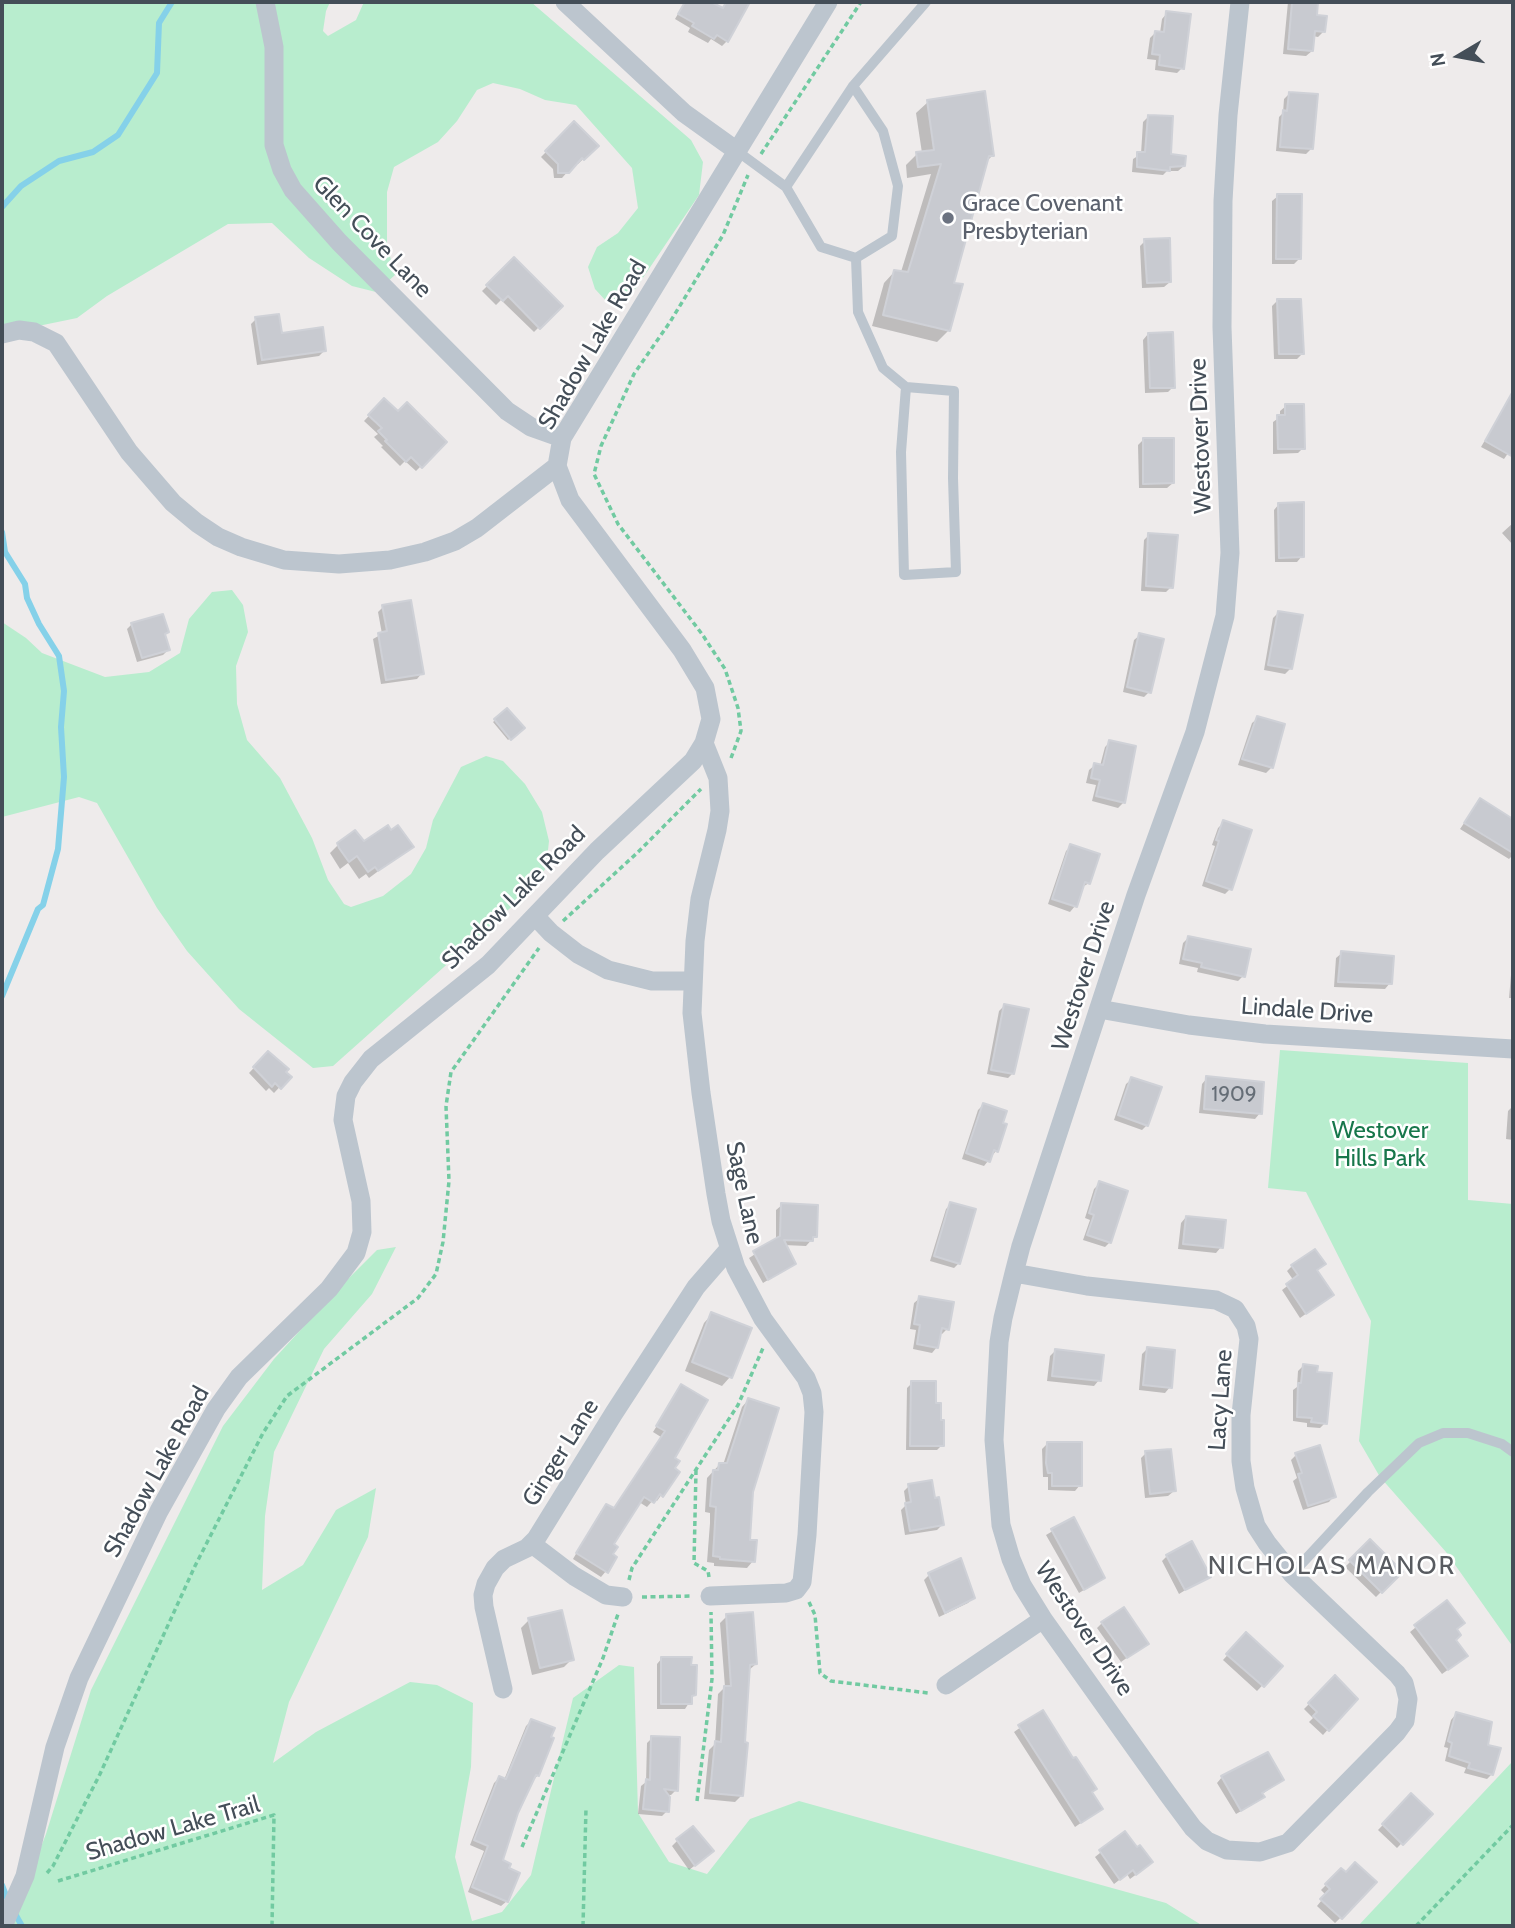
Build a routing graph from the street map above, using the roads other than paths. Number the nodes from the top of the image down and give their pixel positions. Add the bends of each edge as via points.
1 (265, 2) edge
2 (565, 2) edge
3 (828, 2) edge
4 (926, 2) edge
5 (1240, 2) edge
6 (853, 86) junction
7 (737, 151) junction
8 (786, 187) junction
9 (856, 258) junction
10 (2, 334) edge
11 (906, 387) junction
12 (562, 438) junction
13 (557, 466) junction
14 (704, 743) junction
15 (535, 916) junction
16 (692, 981) junction
17 (1099, 1009) junction
18 (1513, 1049) edge
19 (729, 1249) junction
20 (1014, 1273) junction
21 (1513, 1452) edge
22 (533, 1544) junction
23 (1292, 1574) junction
24 (710, 1596) road end
25 (623, 1597) road end
26 (1043, 1619) junction
27 (946, 1685) road end
28 (503, 1689) dead end
29 (1267, 1851) joint
30 (3, 1926) edge

1 - 12 street, Glen Cove Lane via 274,47 274,145 293,190 507,411 530,427
2 - 7 street via 684,113
3 - 7 street, Shadow Lake Road
4 - 6 lane
5 - 17 street, Westover Drive via 1223,214 1227,601 1195,732
6 - 8 lane
6 - 9 lane via 883,131 898,186 892,236
7 - 8 lane
7 - 12 street, Shadow Lake Road
8 - 9 lane via 821,247
9 - 11 lane via 858,312 883,368
10 - 13 street via 34,332 56,343 129,452 173,503 218,537 284,560 339,564 425,552 477,528
11 - 11 lane via 901,452 904,575 956,572 954,391
12 - 13 street, Shadow Lake Road
13 - 14 street, Shadow Lake Road via 570,500 705,688 710,719
14 - 15 street, Shadow Lake Road via 693,761
14 - 16 street, Sage Lane via 718,778 720,811 700,900
15 - 16 street via 578,954 608,970 652,981
15 - 30 street, Shadow Lake Road via 488,965 371,1059 353,1082 343,1120 362,1201 362,1232 356,1252 329,1289 239,1377 159,1511 79,1678 55,1747 25,1876
16 - 19 street, Sage Lane via 701,1093
17 - 18 street, Lindale Drive via 1253,1032
17 - 20 street, Westover Drive
19 - 22 street, Ginger Lane via 696,1287
19 - 24 street, Sage Lane via 748,1294 806,1378 811,1393 808,1522 802,1582 796,1590
20 - 23 street, Lacy Lane via 1216,1300 1235,1309 1249,1339 1240,1441 1245,1488 1259,1531
20 - 26 street, Westover Drive via 996,1367 996,1489 1011,1559
21 - 23 lane via 1468,1433 1443,1433 1419,1443
22 - 25 street via 574,1576 607,1595
22 - 28 street, Ginger Lane via 495,1568 483,1595
23 - 29 street, Lacy Lane via 1397,1674 1406,1689 1408,1707 1398,1732 1308,1824 1288,1843
26 - 27 street
26 - 29 street, Westover Drive via 1194,1828 1207,1841 1227,1850

